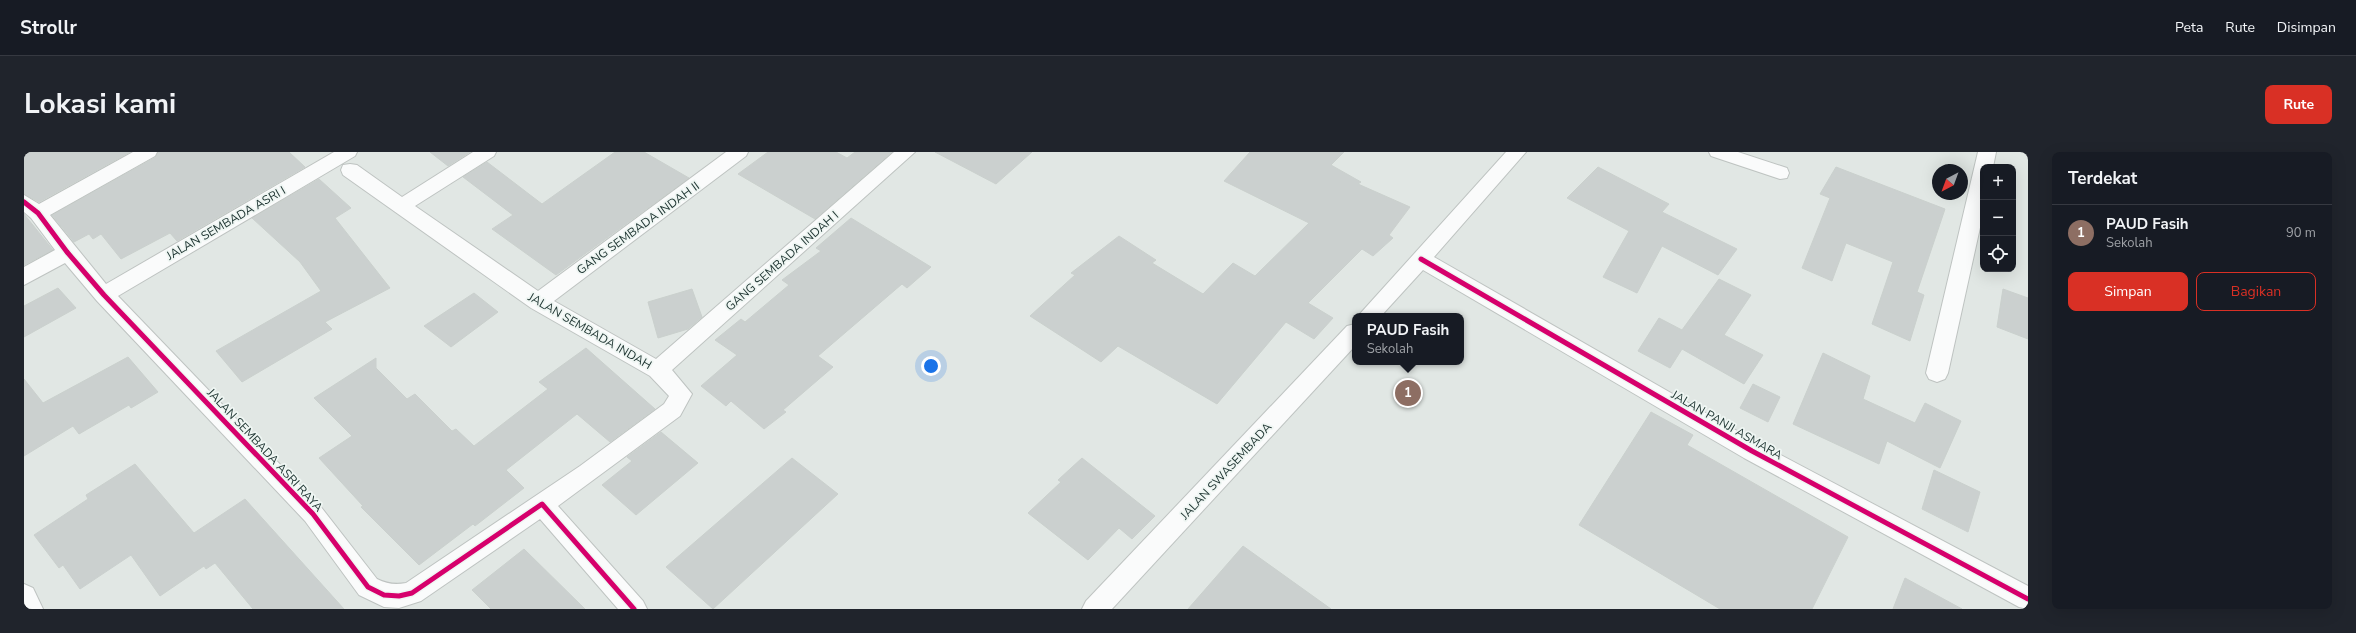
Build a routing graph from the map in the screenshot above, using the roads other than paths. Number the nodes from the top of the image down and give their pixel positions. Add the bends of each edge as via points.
1 (148, 152) edge
2 (487, 152) edge
3 (906, 152) edge
4 (1516, 152) edge
5 (1718, 152) edge
6 (1987, 152) edge
7 (728, 154) edge
8 (349, 161) edge
9 (1985, 164) edge
10 (1780, 174) dead end
11 (1980, 184) edge
12 (401, 206) junction
13 (31, 207) edge
14 (67, 252) junction
15 (1421, 259) junction
16 (24, 277) edge
17 (104, 294) junction
18 (538, 302) junction
19 (1372, 313) edge
20 (1352, 335) edge
21 (658, 370) junction
22 (1937, 373) dead end
23 (542, 504) junction
24 (24, 596) edge
25 (2028, 599) edge
26 (30, 609) edge
27 (634, 609) edge
28 (1095, 609) edge

1 - 13 street
2 - 12 street
3 - 21 street, GANG SEMBADA INDAH I
4 - 15 street
5 - 10 street
6 - 9 street
7 - 18 street, GANG SEMBADA INDAH II
8 - 12 street, JALAN SEMBADA INDAH
8 - 17 street, JALAN SEMBADA ASRI I
11 - 22 street
12 - 18 street, JALAN SEMBADA INDAH
13 - 14 street, JALAN SEMBADA ASRI RAYA
14 - 16 street
14 - 17 street, JALAN SEMBADA ASRI RAYA
15 - 19 street
15 - 25 street, JALAN PANJI ASMARA via 1752,451
17 - 23 street, JALAN SEMBADA ASRI RAYA via 313,514 368,587 384,595 399,596 412,593
18 - 21 street, JALAN SEMBADA INDAH
20 - 28 street, JALAN SWASEMBADA
21 - 23 street, JALAN SEMBADA INDAH via 681,394 672,410
23 - 27 street
24 - 26 street

